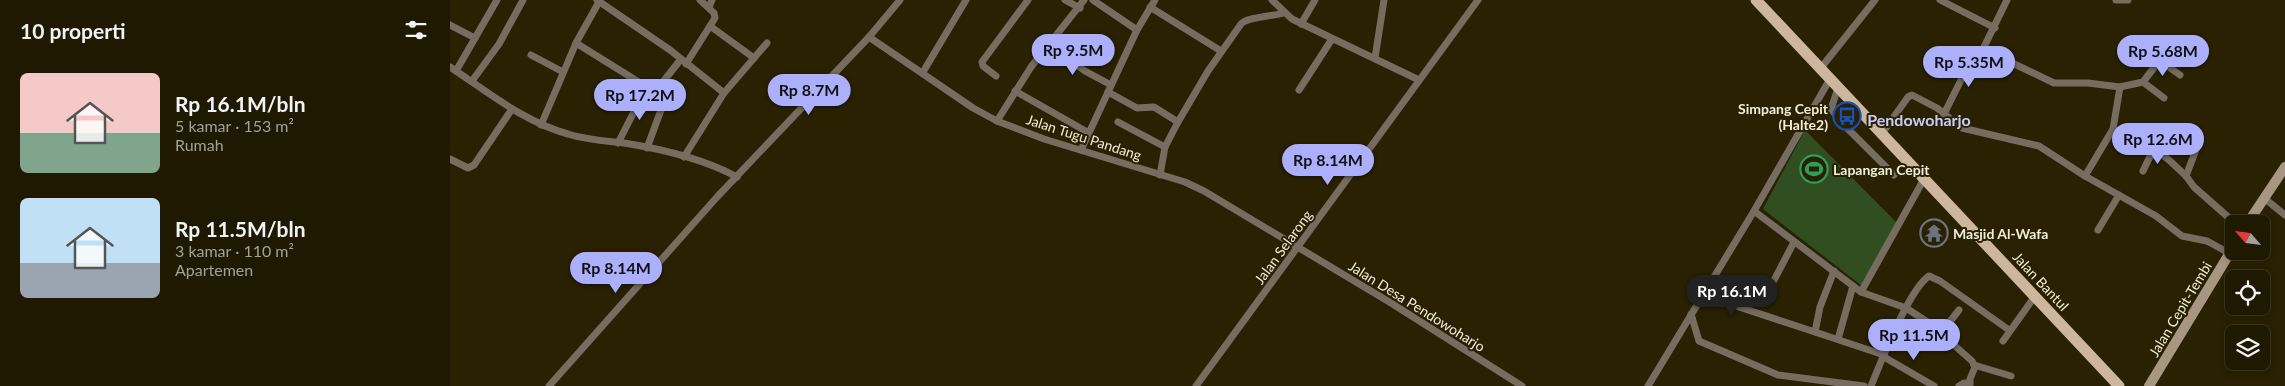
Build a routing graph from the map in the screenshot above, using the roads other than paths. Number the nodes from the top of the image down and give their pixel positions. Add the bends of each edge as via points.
1 (497, 0) edge
2 (523, 0) edge
3 (599, 0) edge
4 (700, 0) edge
5 (900, 0) edge
6 (966, 0) edge
7 (1028, 0) edge
8 (1065, 0) edge
9 (1084, 0) edge
10 (1093, 0) edge
11 (1155, 0) edge
12 (1272, 0) edge
13 (1315, 0) edge
14 (1384, 0) edge
15 (1478, 0) edge
16 (1756, 0) edge
17 (1874, 0) edge
18 (1940, 0) edge
19 (2007, 0) edge
20 (2116, 0) edge
21 (2128, 0) edge
22 (711, 4) edge
23 (1150, 7) junction
24 (1080, 8) junction
25 (1284, 12) junction
26 (1301, 24) junction
27 (450, 25) edge
28 (710, 26) junction
29 (1995, 28) junction
30 (1137, 30) junction
31 (869, 37) junction
32 (475, 38) junction
33 (1332, 39) junction
34 (576, 43) junction
35 (767, 43) dead end
36 (1048, 46) junction
37 (1984, 50) junction
38 (1221, 51) junction
39 (2166, 52) dead end
40 (531, 55) dead end
41 (754, 58) junction
42 (1375, 58) junction
43 (2159, 60) junction
44 (683, 62) junction
45 (453, 69) edge
46 (1820, 69) junction
47 (563, 72) junction
48 (923, 72) junction
49 (2180, 75) dead end
50 (996, 76) dead end
51 (1830, 79) junction
52 (1418, 80) junction
53 (472, 82) junction
54 (2143, 82) junction
55 (2120, 87) junction
56 (1838, 88) junction
57 (1110, 89) junction
58 (1299, 90) dead end
59 (1015, 91) junction
60 (655, 92) junction
61 (724, 93) junction
62 (2164, 98) dead end
63 (512, 108) junction
64 (1944, 114) junction
65 (997, 121) junction
66 (1118, 122) dead end
67 (1178, 122) junction
68 (541, 125) junction
69 (2113, 128) junction
70 (1089, 133) junction
71 (1881, 135) junction
72 (618, 142) junction
73 (1165, 147) junction
74 (2198, 147) dead end
75 (647, 148) junction
76 (2154, 148) junction
77 (1081, 150) junction
78 (684, 157) junction
79 (450, 159) edge
80 (2285, 167) edge
81 (2143, 171) dead end
82 (1160, 175) junction
83 (1894, 176) dead end
84 (2085, 176) junction
85 (2186, 176) junction
86 (737, 177) junction
87 (1924, 179) junction
88 (2119, 195) junction
89 (2264, 198) junction
90 (1754, 211) junction
91 (2226, 215) edge
92 (2254, 215) edge
93 (2285, 215) edge
94 (2098, 230) dead end
95 (1794, 242) junction
96 (1299, 247) junction
97 (2225, 248) edge
98 (2226, 260) edge
99 (1834, 271) junction
100 (1713, 279) junction
101 (1772, 284) dead end
102 (1853, 286) junction
103 (1861, 292) junction
104 (2035, 296) junction
105 (1906, 308) junction
106 (1959, 310) dead end
107 (1691, 314) junction
108 (2009, 330) junction
109 (1815, 332) junction
110 (1941, 334) junction
111 (1838, 339) junction
112 (2003, 341) dead end
113 (1884, 356) junction
114 (1974, 364) junction
115 (2011, 376) dead end
116 (1970, 385) edge
117 (549, 386) edge
118 (1196, 386) edge
119 (1522, 386) edge
120 (1648, 386) edge
121 (1864, 386) edge
122 (1871, 386) edge
123 (1934, 386) edge
124 (1959, 386) edge
125 (2119, 386) edge
126 (2149, 386) edge

1 - 32 street
2 - 53 street via 499,44
3 - 34 street
3 - 44 street
4 - 22 street
5 - 31 street
6 - 48 street
7 - 50 street via 982,62
8 - 24 street
9 - 24 street
10 - 30 street
11 - 23 street
12 - 25 street
13 - 26 street
14 - 42 street
15 - 52 street, Jalan Selarong
16 - 46 main road, Jalan Bantul
17 - 46 street
18 - 29 street
19 - 29 street
20 - 21 street
22 - 28 street via 715,18
23 - 30 street
23 - 38 street
24 - 36 street
25 - 26 street
25 - 38 street via 1243,21
26 - 33 street
27 - 32 street
28 - 41 street
28 - 44 street
29 - 37 street
30 - 57 street
31 - 48 street, Jalan Tugu Pandang
31 - 86 street
32 - 45 street
33 - 42 street
33 - 58 street
34 - 47 street
34 - 60 street
35 - 41 street
36 - 57 street
36 - 59 street
37 - 55 street via 2054,83
37 - 64 street via 1972,58
38 - 67 street
39 - 43 street
40 - 47 street
41 - 61 street
42 - 52 street
43 - 49 street
43 - 54 street
44 - 60 street
44 - 61 street
45 - 53 street
46 - 51 main road, Jalan Bantul
47 - 68 street
48 - 65 street, Jalan Tugu Pandang
51 - 56 main road, Jalan Bantul
51 - 90 street
52 - 96 street, Jalan Selarong
53 - 63 street
54 - 55 street
54 - 62 street
55 - 69 street
56 - 71 main road, Jalan Bantul
56 - 83 street via 1831,110
57 - 67 street via 1137,108 1154,107
57 - 70 street
59 - 65 street
59 - 70 street
60 - 72 street via 638,104
60 - 75 street via 662,105
61 - 78 street
63 - 68 street
63 - 79 street via 472,167
64 - 71 street via 1910,95
64 - 84 street via 1962,128 2039,146
65 - 77 street, Jalan Tugu Pandang
66 - 73 street
67 - 73 street
68 - 72 street via 568,134
69 - 76 street
69 - 84 street
70 - 77 street
71 - 87 main road, Jalan Bantul
72 - 75 street
73 - 82 street
74 - 85 street
75 - 78 street
76 - 81 street
76 - 85 street
77 - 82 street, Jalan Tugu Pandang
78 - 86 street via 723,169
80 - 89 main road
82 - 96 street, Jalan Tugu Pandang via 1204,191
84 - 88 street
85 - 91 street
86 - 117 street
87 - 103 street
87 - 104 main road, Jalan Bantul
88 - 94 street
88 - 97 street via 2156,216 2182,236
89 - 92 main road
89 - 93 street
90 - 95 street
90 - 100 street
95 - 99 street
95 - 101 street
96 - 118 street, Jalan Selarong
96 - 119 street, Jalan Desa Pendowoharjo
98 - 126 main road, Jalan Cepit-Tembi
99 - 102 street
99 - 109 street via 1827,284
100 - 107 street
100 - 109 street via 1733,290 1729,301 1733,306
102 - 103 street
102 - 111 street
103 - 105 street
104 - 108 street
104 - 125 main road, Jalan Bantul
105 - 108 street via 1929,276
105 - 110 street
105 - 113 street
106 - 110 street
107 - 120 street
107 - 121 street via 1699,341 1764,370 1778,375
108 - 112 street
109 - 111 street
110 - 114 street
111 - 113 street
113 - 122 street
113 - 123 street
114 - 115 street
114 - 116 street
116 - 124 street

